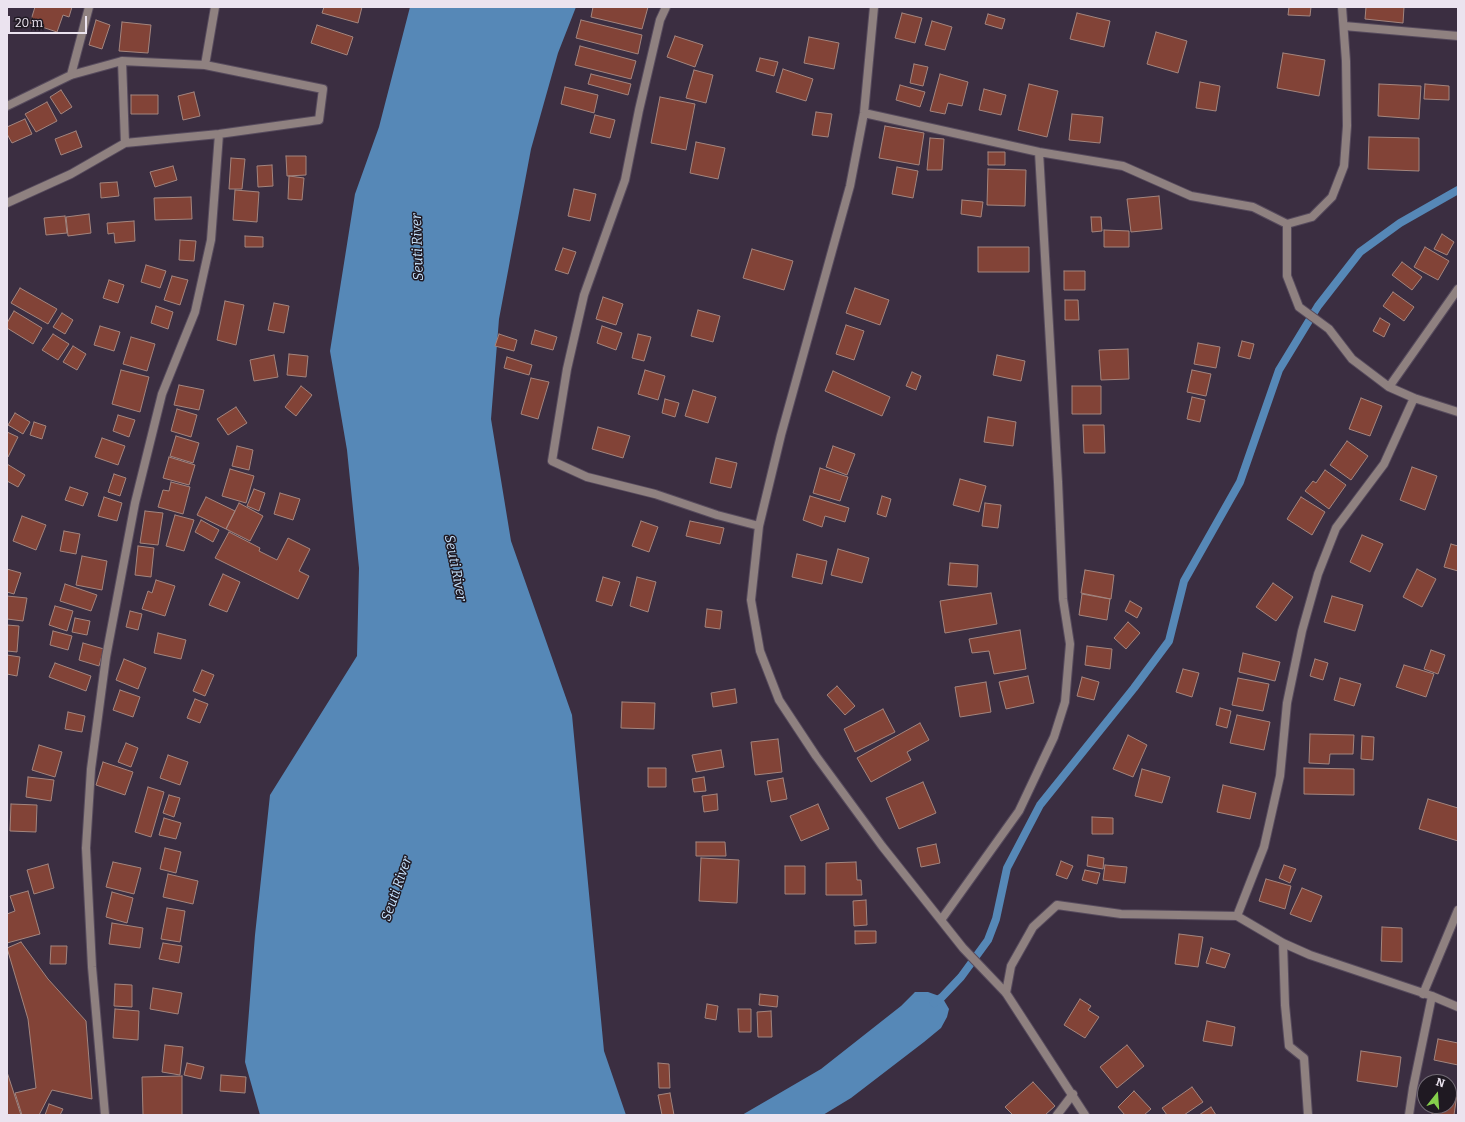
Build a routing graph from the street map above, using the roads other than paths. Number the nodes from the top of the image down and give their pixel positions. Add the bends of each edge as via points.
1 (89, 7) edge
2 (215, 7) edge
3 (666, 7) edge
4 (874, 7) edge
5 (1342, 7) edge
6 (1344, 26) junction
7 (1458, 36) edge
8 (122, 61) junction
9 (205, 65) junction
10 (72, 74) junction
11 (7, 106) edge
12 (864, 113) junction
13 (218, 134) junction
14 (125, 143) junction
15 (1039, 152) junction
16 (7, 203) edge
17 (1287, 224) junction
18 (1458, 289) edge
19 (1389, 387) junction
20 (1414, 398) junction
21 (1458, 412) edge
22 (759, 526) junction
23 (1458, 910) edge
24 (1237, 916) junction
25 (941, 920) junction
26 (1283, 943) junction
27 (1006, 992) junction
28 (1423, 994) junction
29 (1432, 996) junction
30 (1458, 1007) edge
31 (1072, 1094) junction
32 (105, 1115) edge
33 (1057, 1115) edge
34 (1085, 1115) edge
35 (1308, 1115) edge
36 (1409, 1115) edge

1 - 10 street
2 - 9 street
3 - 22 street via 660,20 625,180 584,295 567,369 552,461 587,477 655,494
4 - 12 street
5 - 6 street
6 - 7 street
6 - 17 street via 1347,126 1344,166 1332,197 1312,217
8 - 9 street
8 - 10 street
8 - 14 street
9 - 13 street via 323,89 319,120
10 - 11 street
12 - 15 street
12 - 22 street via 850,186 781,435
13 - 14 street
13 - 32 street via 211,240 195,312 162,394 135,503 106,657 91,770 86,848 92,967
14 - 16 street via 71,174
15 - 17 street via 1123,166 1191,196 1253,207
15 - 25 street via 1063,599 1070,644 1065,702 1054,737 1019,811
17 - 19 street via 1288,276 1299,307 1329,329 1352,359
18 - 19 street
19 - 20 street
20 - 21 street
20 - 24 street via 1384,464 1336,528 1318,574 1302,630 1287,703 1280,776 1264,847
22 - 25 street via 751,600 760,651 779,700 816,756 882,846
23 - 28 street
24 - 26 street
24 - 27 street via 1121,914 1057,906 1033,927 1011,966
25 - 27 street via 963,948
26 - 28 street via 1310,955
26 - 35 street via 1289,1046 1304,1058
27 - 31 street
28 - 29 street
29 - 30 street
29 - 36 street
31 - 33 street
31 - 34 street

